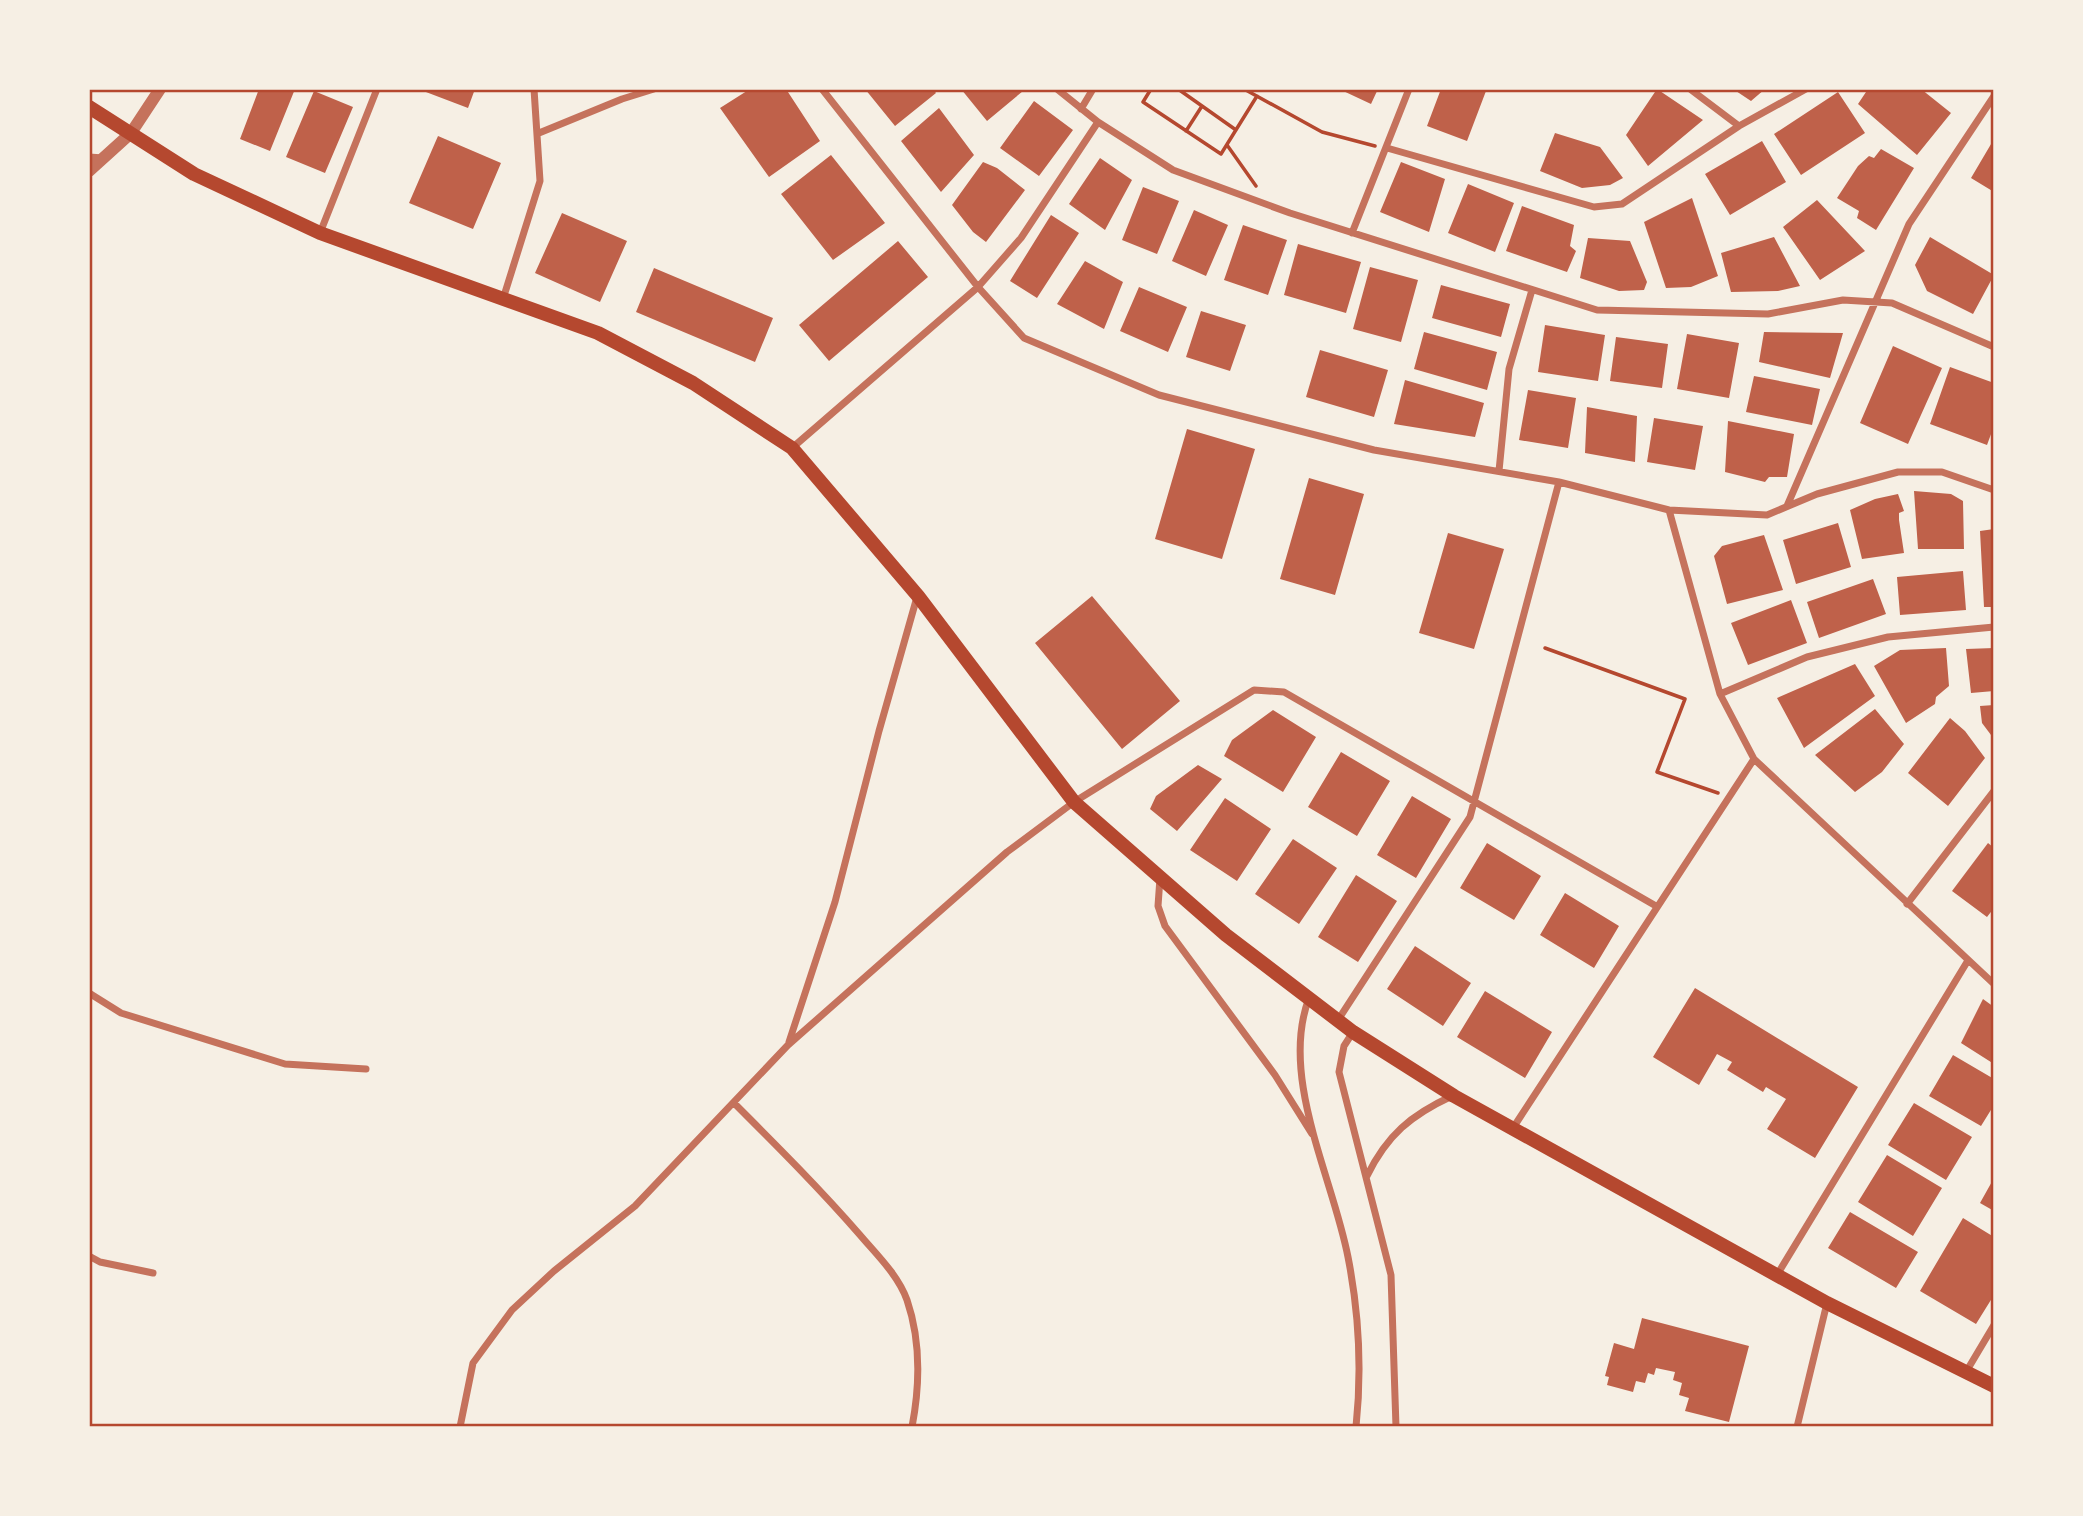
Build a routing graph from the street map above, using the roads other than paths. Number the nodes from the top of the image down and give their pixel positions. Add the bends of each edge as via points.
1 (160, 89) edge
2 (377, 89) edge
3 (534, 89) edge
4 (654, 89) edge
5 (822, 89) edge
6 (1057, 89) edge
7 (1093, 89) edge
8 (1409, 89) edge
9 (1690, 89) edge
10 (1806, 89) edge
11 (1994, 96) edge
12 (89, 107) edge
13 (1081, 109) junction
14 (1098, 122) junction
15 (1740, 126) junction
16 (131, 133) junction
17 (539, 133) junction
18 (1387, 148) junction
19 (89, 158) edge
20 (104, 158) junction
21 (89, 171) edge
22 (320, 233) junction
23 (1352, 233) junction
24 (978, 287) junction
25 (1532, 290) junction
26 (503, 299) junction
27 (1874, 302) junction
28 (1994, 347) edge
29 (792, 448) junction
30 (1499, 471) junction
31 (1559, 482) junction
32 (1994, 490) edge
33 (1787, 506) junction
34 (1669, 510) junction
35 (918, 596) junction
36 (1994, 627) edge
37 (1720, 694) junction
38 (1754, 759) junction
39 (1994, 791) edge
40 (1475, 800) junction
41 (1074, 802) junction
42 (1160, 878) junction
43 (1907, 904) junction
44 (1656, 905) junction
45 (1967, 962) junction
46 (1994, 984) edge
47 (89, 993) edge
48 (1309, 998) junction
49 (1338, 1020) junction
50 (1353, 1032) junction
51 (788, 1045) junction
52 (366, 1069) dead end
53 (1454, 1096) junction
54 (734, 1103) junction
55 (1513, 1128) junction
56 (1316, 1141) junction
57 (1366, 1177) junction
58 (89, 1256) edge
59 (153, 1273) dead end
60 (1777, 1275) junction
61 (1827, 1303) junction
62 (1994, 1325) edge
63 (1965, 1373) junction
64 (1994, 1386) edge
65 (460, 1427) edge
66 (912, 1427) edge
67 (1356, 1427) edge
68 (1396, 1427) edge
69 (1797, 1427) edge

1 - 16 street
2 - 22 street
3 - 17 street
4 - 17 street
5 - 24 street
6 - 13 street
7 - 13 street
8 - 18 street
9 - 15 street
10 - 15 street
11 - 27 street via 1909,224
12 - 16 main road
13 - 14 street
14 - 23 street via 1173,170
14 - 24 street via 1021,238
15 - 18 street via 1622,204 1594,207
16 - 20 street
16 - 22 main road via 194,174
17 - 26 street via 540,181
18 - 23 street
19 - 20 street
20 - 21 street
22 - 26 main road
23 - 25 street
24 - 29 street
24 - 30 street via 1024,338 1159,395 1374,450
25 - 27 street via 1597,310 1768,314 1843,300
25 - 30 street via 1509,369
26 - 29 main road via 610,339 693,383
27 - 28 street via 1892,303
27 - 33 street
29 - 35 main road
30 - 31 street
31 - 34 street
31 - 40 street
32 - 33 street via 1942,472 1898,472
33 - 34 street via 1768,515
34 - 37 street
35 - 41 main road
35 - 51 street via 835,902
36 - 37 street via 1888,637 1807,657
37 - 38 street
38 - 43 street
38 - 44 street
39 - 43 street
40 - 41 street via 1284,692 1254,690
40 - 44 street
40 - 49 street via 1470,817
41 - 42 main road
41 - 51 street via 1007,852
42 - 48 main road
42 - 56 street via 1158,906 1165,926 1275,1075
43 - 45 street
44 - 55 street
45 - 46 street
45 - 60 street
47 - 52 street via 121,1013 285,1064
48 - 49 main road
48 - 56 street via 1300,1051
49 - 50 main road
50 - 53 main road
50 - 57 street via 1344,1046 1339,1072
51 - 54 street
53 - 55 main road
53 - 57 street via 1407,1119 1379,1151
54 - 65 street via 635,1206 532,1290 498,1327 473,1363
54 - 66 street via 814,1183 888,1268 906,1297 919,1367
55 - 60 main road
56 - 67 street via 1340,1223 1354,1295 1359,1375
57 - 68 street via 1391,1275
58 - 59 street
60 - 61 main road
61 - 63 main road
61 - 69 street
62 - 63 street
63 - 64 main road

